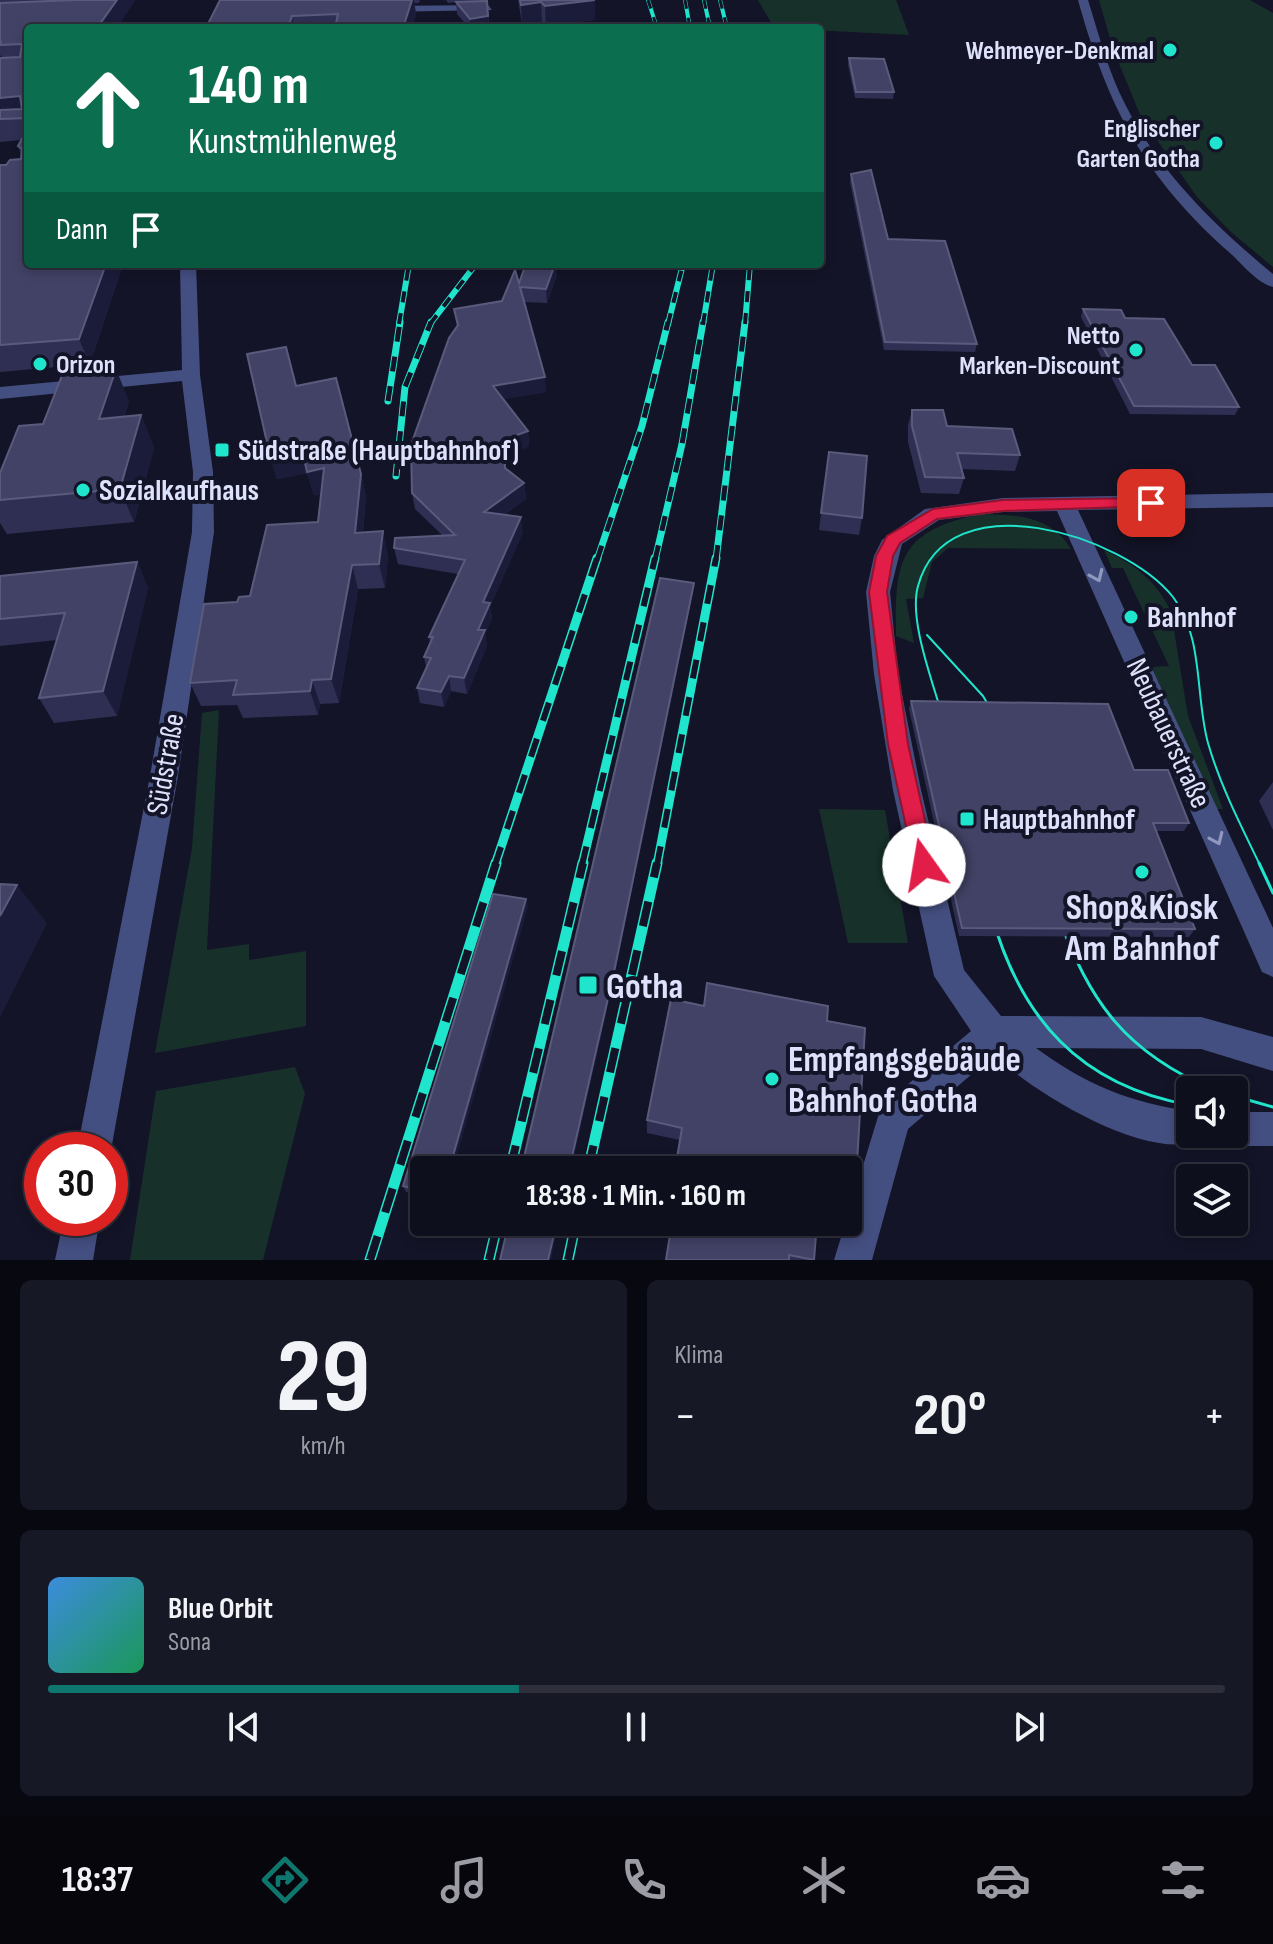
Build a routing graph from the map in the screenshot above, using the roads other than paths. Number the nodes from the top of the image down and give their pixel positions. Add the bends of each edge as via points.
1 (1083, 0) edge
2 (488, 8) edge
3 (365, 9) edge
4 (188, 268) edge
5 (1273, 282) edge
6 (191, 375) junction
7 (0, 393) edge
8 (1273, 500) edge
9 (1065, 505) junction
10 (1273, 962) edge
11 (995, 1032) junction
12 (1273, 1054) edge
13 (1176, 1126) edge
14 (1248, 1129) edge
15 (1273, 1129) edge
16 (98, 1132) edge
17 (79, 1236) edge
18 (74, 1260) edge
19 (853, 1260) edge

1 - 5 street via 1127,120 1181,197 1228,246
2 - 3 street
4 - 6 street, Südstraße
6 - 7 street
6 - 16 street, Südstraße via 203,472 203,532
8 - 9 street
9 -> 10 street, Neubauerstraße
9 - 11 street via 1003,505 924,517 893,540 878,592 898,744 941,944 959,991
11 - 12 street via 1201,1033
11 - 13 street via 1042,1074 1124,1117
11 - 19 street via 882,1117
14 - 15 street
17 - 18 street

